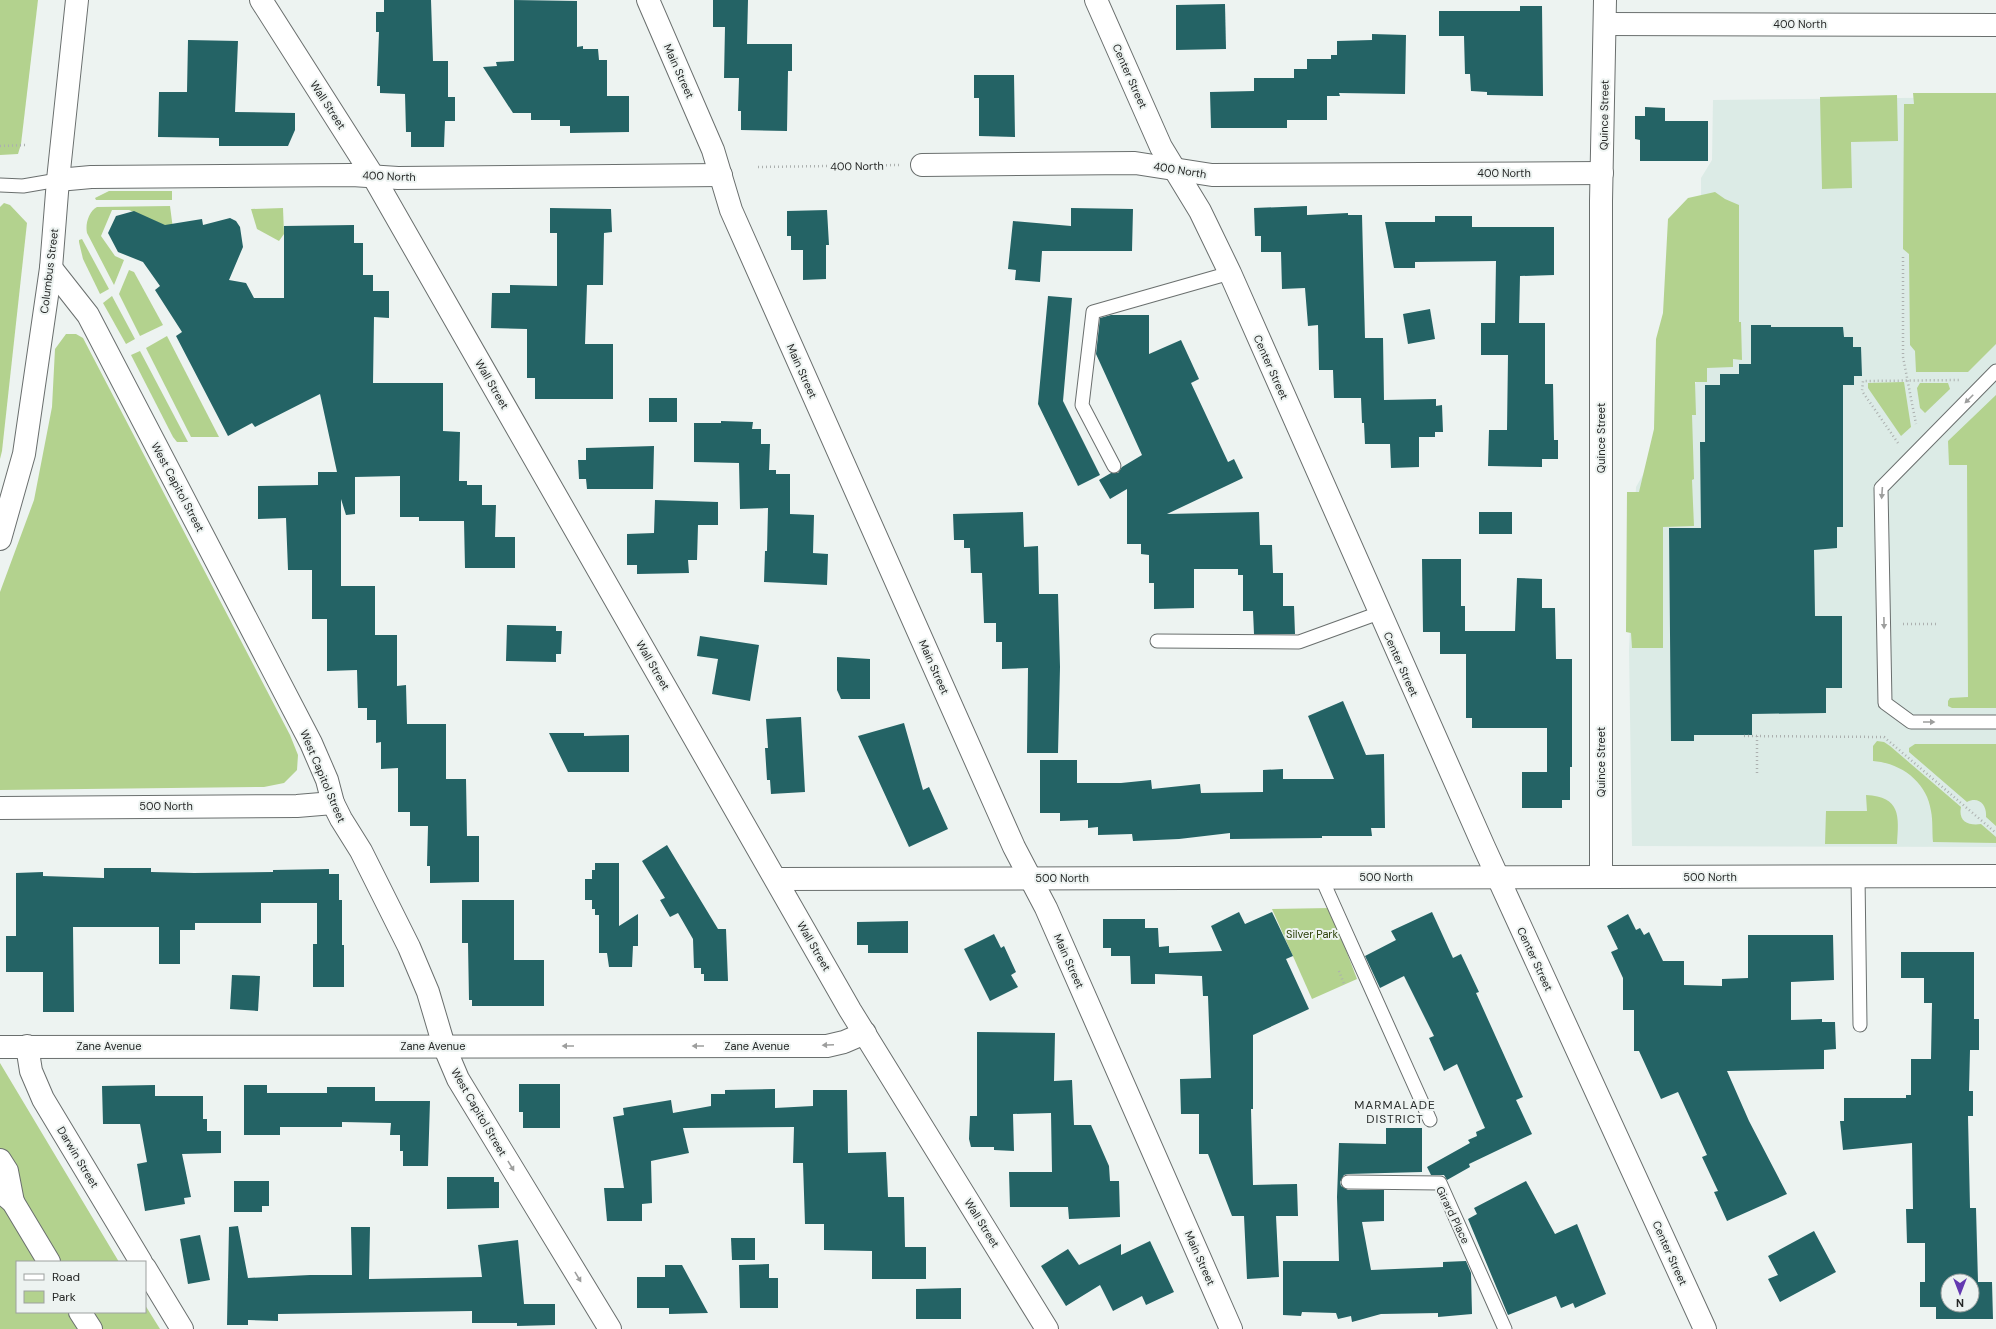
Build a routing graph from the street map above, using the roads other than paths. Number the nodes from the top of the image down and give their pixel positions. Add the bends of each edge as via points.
1 (77, 0) edge
2 (261, 0) edge
3 (648, 0) edge
4 (1096, 0) edge
5 (1605, 0) edge
6 (1605, 24) junction
7 (1996, 25) edge
8 (922, 165) road end
9 (1176, 170) junction
10 (1602, 173) junction
11 (721, 175) junction
12 (373, 176) junction
13 (58, 180) junction
14 (0, 185) edge
15 (50, 268) junction
16 (1230, 273) junction
17 (1996, 371) edge
18 (1114, 466) dead end
19 (0, 538) edge
20 (1379, 613) junction
21 (1157, 641) dead end
22 (1996, 722) edge
23 (333, 803) junction
24 (0, 808) edge
25 (1858, 876) junction
26 (1996, 876) edge
27 (1322, 877) junction
28 (1497, 877) junction
29 (1601, 877) junction
30 (1030, 878) junction
31 (776, 879) junction
32 (1860, 1025) dead end
33 (864, 1033) junction
34 (27, 1046) junction
35 (444, 1046) junction
36 (0, 1047) edge
37 (1430, 1120) dead end
38 (0, 1160) edge
39 (1348, 1182) dead end
40 (6, 1196) edge
41 (48, 1261) edge
42 (140, 1261) edge
43 (146, 1270) edge
44 (81, 1313) edge
45 (91, 1329) edge
46 (182, 1329) edge
47 (610, 1329) edge
48 (1047, 1329) edge
49 (1231, 1329) edge
50 (1505, 1329) edge
51 (1705, 1329) edge

1 - 13 street, Columbus Street
2 - 12 street, Wall Street
3 - 11 street, Main Street via 702,123
4 - 9 street, Center Street via 1161,147
5 - 6 street, Quince Street
6 - 7 street, 400 North
6 - 10 street, Quince Street
8 - 9 street, 400 North via 1135,163
9 - 10 street, 400 North via 1212,175
9 - 16 street, Center Street via 1200,211
10 - 29 street, Quince Street
11 - 12 street, 400 North via 414,178
11 - 30 street, Main Street via 731,210 1010,839
12 - 13 street, 400 North via 91,177
12 - 31 street, Wall Street
13 - 14 lane via 23,186
13 - 15 street, Columbus Street
15 - 19 street, Columbus Street via 24,454
15 - 23 street, West Capitol Street via 88,315 311,743 327,780
16 - 18 lane via 1092,312 1082,405
16 - 20 street, Center Street
17 -> 22 lane via 1881,488 1885,703 1911,722
20 - 21 lane via 1299,642
20 - 28 street, Center Street
23 - 24 street, 500 North via 297,806
23 - 35 street, West Capitol Street via 361,851 410,947 428,992
25 - 26 street, 500 North
25 - 29 street, 500 North
25 - 32 lane
27 - 28 street, 500 North
27 - 30 street, 500 North
27 - 37 lane
28 - 29 street, 500 North
28 - 51 street, Center Street
30 - 31 street, 500 North
30 - 49 street, Main Street via 1046,908
31 - 33 street, Wall Street
33 -> 35 street, Zane Avenue via 827,1046
33 - 48 street, Wall Street
34 - 35 street, Zane Avenue
34 - 36 street, Zane Avenue
34 - 42 street, Darwin Street via 31,1071 43,1100
35 -> 47 street, West Capitol Street via 458,1079
38 - 40 street via 7,1171
39 - 50 lane, Girard Place via 1440,1183
40 - 41 street
43 - 46 street
44 - 45 street

